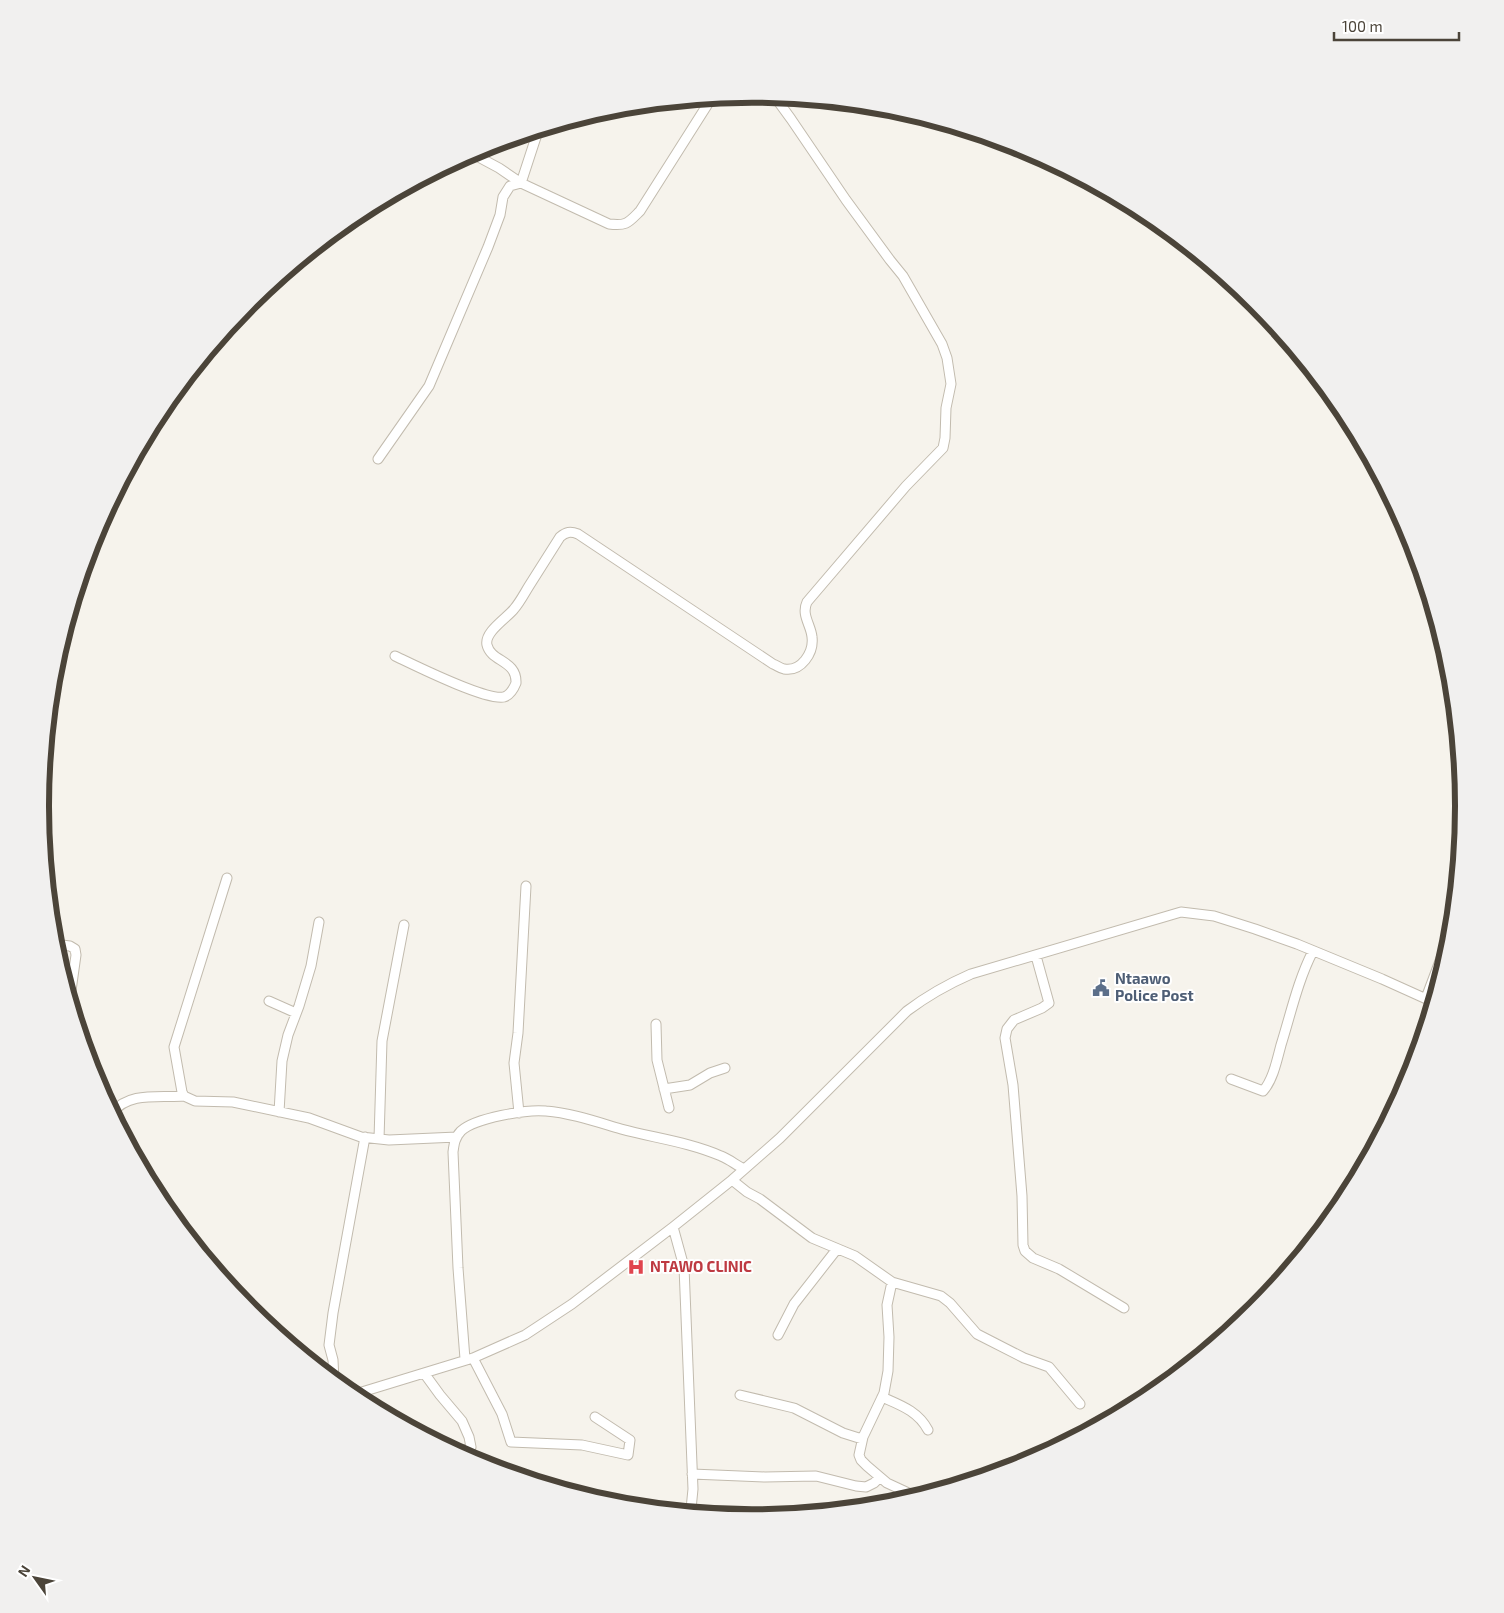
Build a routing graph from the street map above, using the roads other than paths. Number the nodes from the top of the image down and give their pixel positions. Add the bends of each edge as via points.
1 (780, 104) edge
2 (707, 105) edge
3 (536, 138) edge
4 (481, 158) edge
5 (521, 183) junction
6 (378, 458) dead end
7 (395, 656) dead end
8 (227, 878) dead end
9 (526, 886) dead end
10 (319, 922) dead end
11 (404, 925) dead end
12 (62, 945) edge
13 (1313, 951) junction
14 (1036, 956) junction
15 (72, 984) edge
16 (1428, 999) edge
17 (269, 1001) dead end
18 (296, 1013) junction
19 (656, 1024) dead end
20 (726, 1068) dead end
21 (1231, 1078) dead end
22 (664, 1089) junction
23 (184, 1096) junction
24 (116, 1108) edge
25 (669, 1108) dead end
26 (279, 1112) junction
27 (520, 1113) junction
28 (365, 1137) junction
29 (457, 1137) junction
30 (380, 1139) junction
31 (744, 1169) junction
32 (732, 1180) junction
33 (674, 1227) junction
34 (837, 1248) junction
35 (892, 1282) junction
36 (1124, 1308) dead end
37 (778, 1335) dead end
38 (469, 1358) junction
39 (334, 1371) edge
40 (424, 1373) junction
41 (362, 1392) edge
42 (740, 1394) dead end
43 (882, 1397) junction
44 (1080, 1404) dead end
45 (595, 1416) dead end
46 (928, 1430) dead end
47 (862, 1440) junction
48 (467, 1449) edge
49 (692, 1474) junction
50 (880, 1477) junction
51 (909, 1492) edge
52 (691, 1507) edge

1 - 7 street via 846,200 904,276 942,344 948,358 951,384 942,448 807,602 804,608 812,638 811,649 803,663 784,669 773,664 572,532 560,537 514,610 486,641 493,655 514,672 516,683 508,694 503,697 489,695 433,675
2 - 5 street via 640,211 622,225 609,224
3 - 5 street
4 - 5 street
5 - 6 street via 510,186 503,197 488,247 429,386
8 - 23 street via 174,1047
9 - 27 street via 514,1063
10 - 18 street via 311,966
11 - 30 street via 382,1041
12 - 15 street via 75,949
13 - 14 street via 1214,916 1181,912
13 - 16 street
13 - 21 street via 1304,968 1267,1086 1263,1091
14 - 31 street via 971,974 923,999
14 - 36 street via 1049,1004 1014,1020 1005,1038 1022,1196 1023,1245 1033,1258 1059,1269
17 - 18 street
18 - 26 street via 282,1061
19 - 22 street via 657,1060
20 - 22 street via 690,1085
22 - 25 street
23 - 24 street via 140,1097
23 - 26 street via 195,1102 233,1102
26 - 28 street via 309,1118
27 - 29 street via 468,1126
27 - 31 street via 546,1111 590,1120 692,1146 722,1156
28 - 30 street
28 - 39 street via 333,1313 329,1345
29 - 30 street
29 - 38 street via 453,1152 458,1268
31 - 32 street
32 - 33 street
32 - 34 street via 812,1238
33 - 38 street via 525,1335
33 - 49 street via 684,1267
34 - 35 street via 855,1256
34 - 37 street via 794,1304
35 - 43 street via 887,1304 888,1371
35 - 44 street via 941,1296 977,1334 1049,1367
38 - 40 street
38 - 45 street via 502,1414 511,1442 582,1445 628,1455 630,1440
40 - 41 street
40 - 48 street via 466,1426 471,1443
42 - 47 street via 794,1408
43 - 46 street via 909,1409 923,1420
43 - 47 street
47 - 50 street via 861,1460
49 - 50 street via 816,1476 866,1487
49 - 52 street
50 - 51 street

